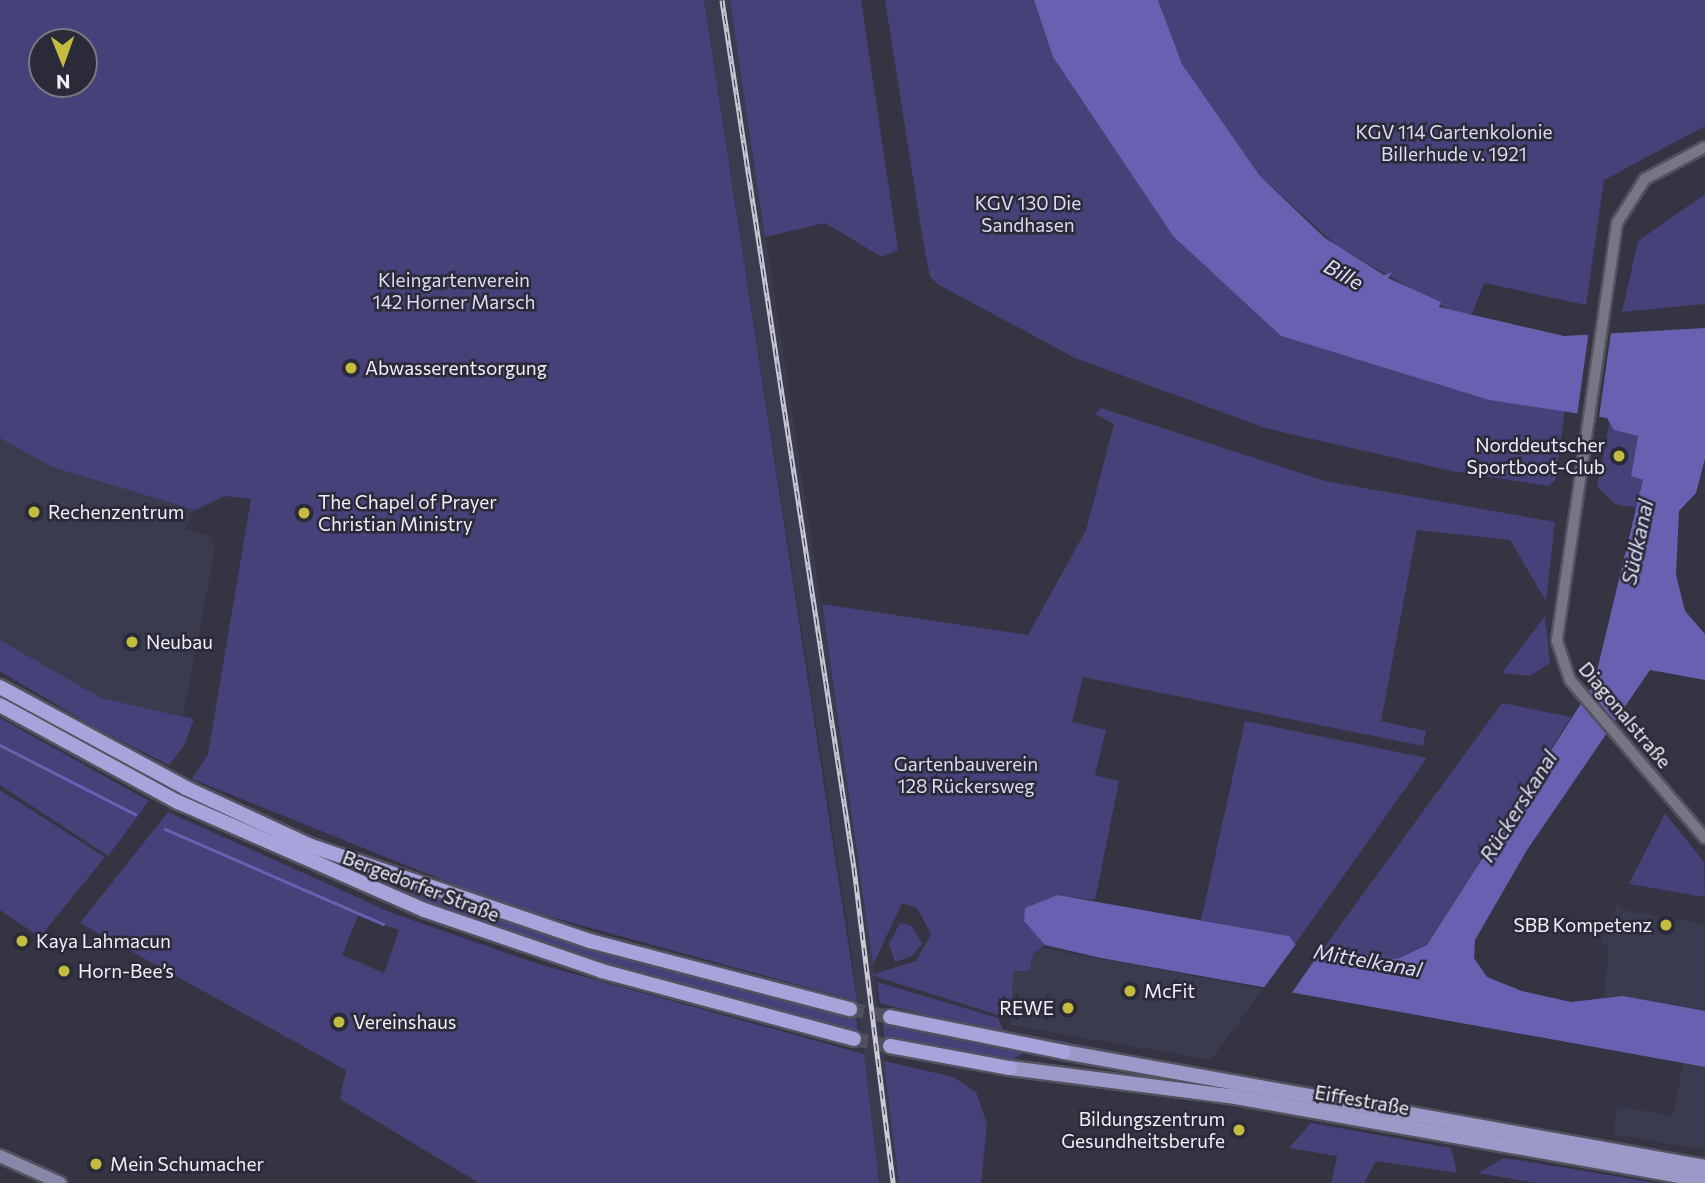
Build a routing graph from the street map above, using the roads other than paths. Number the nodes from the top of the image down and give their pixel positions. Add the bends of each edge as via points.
1 (1705, 147) edge
2 (0, 687) edge
3 (0, 705) edge
4 (1705, 838) edge
5 (850, 1009) tunnel mouth
6 (890, 1017) tunnel mouth
7 (854, 1039) tunnel mouth
8 (890, 1046) tunnel mouth
9 (1064, 1052) joint
10 (1010, 1068) joint
11 (0, 1156) edge
12 (1705, 1167) edge
13 (1705, 1181) edge
14 (60, 1183) edge

1 - 4 street, Diagonalstraße via 1644,178 1625,202 1600,330 1557,640 1562,666 1583,697
2 - 5 highway, Bergedorfer Straße via 186,788 427,889 590,941
3 - 7 highway, Bergedorfer Straße via 178,802 436,915 602,971
6 - 9 highway
8 - 10 highway
9 - 12 main road, Eiffestraße
10 - 13 main road, Eiffestraße via 1241,1098
11 - 14 main road

